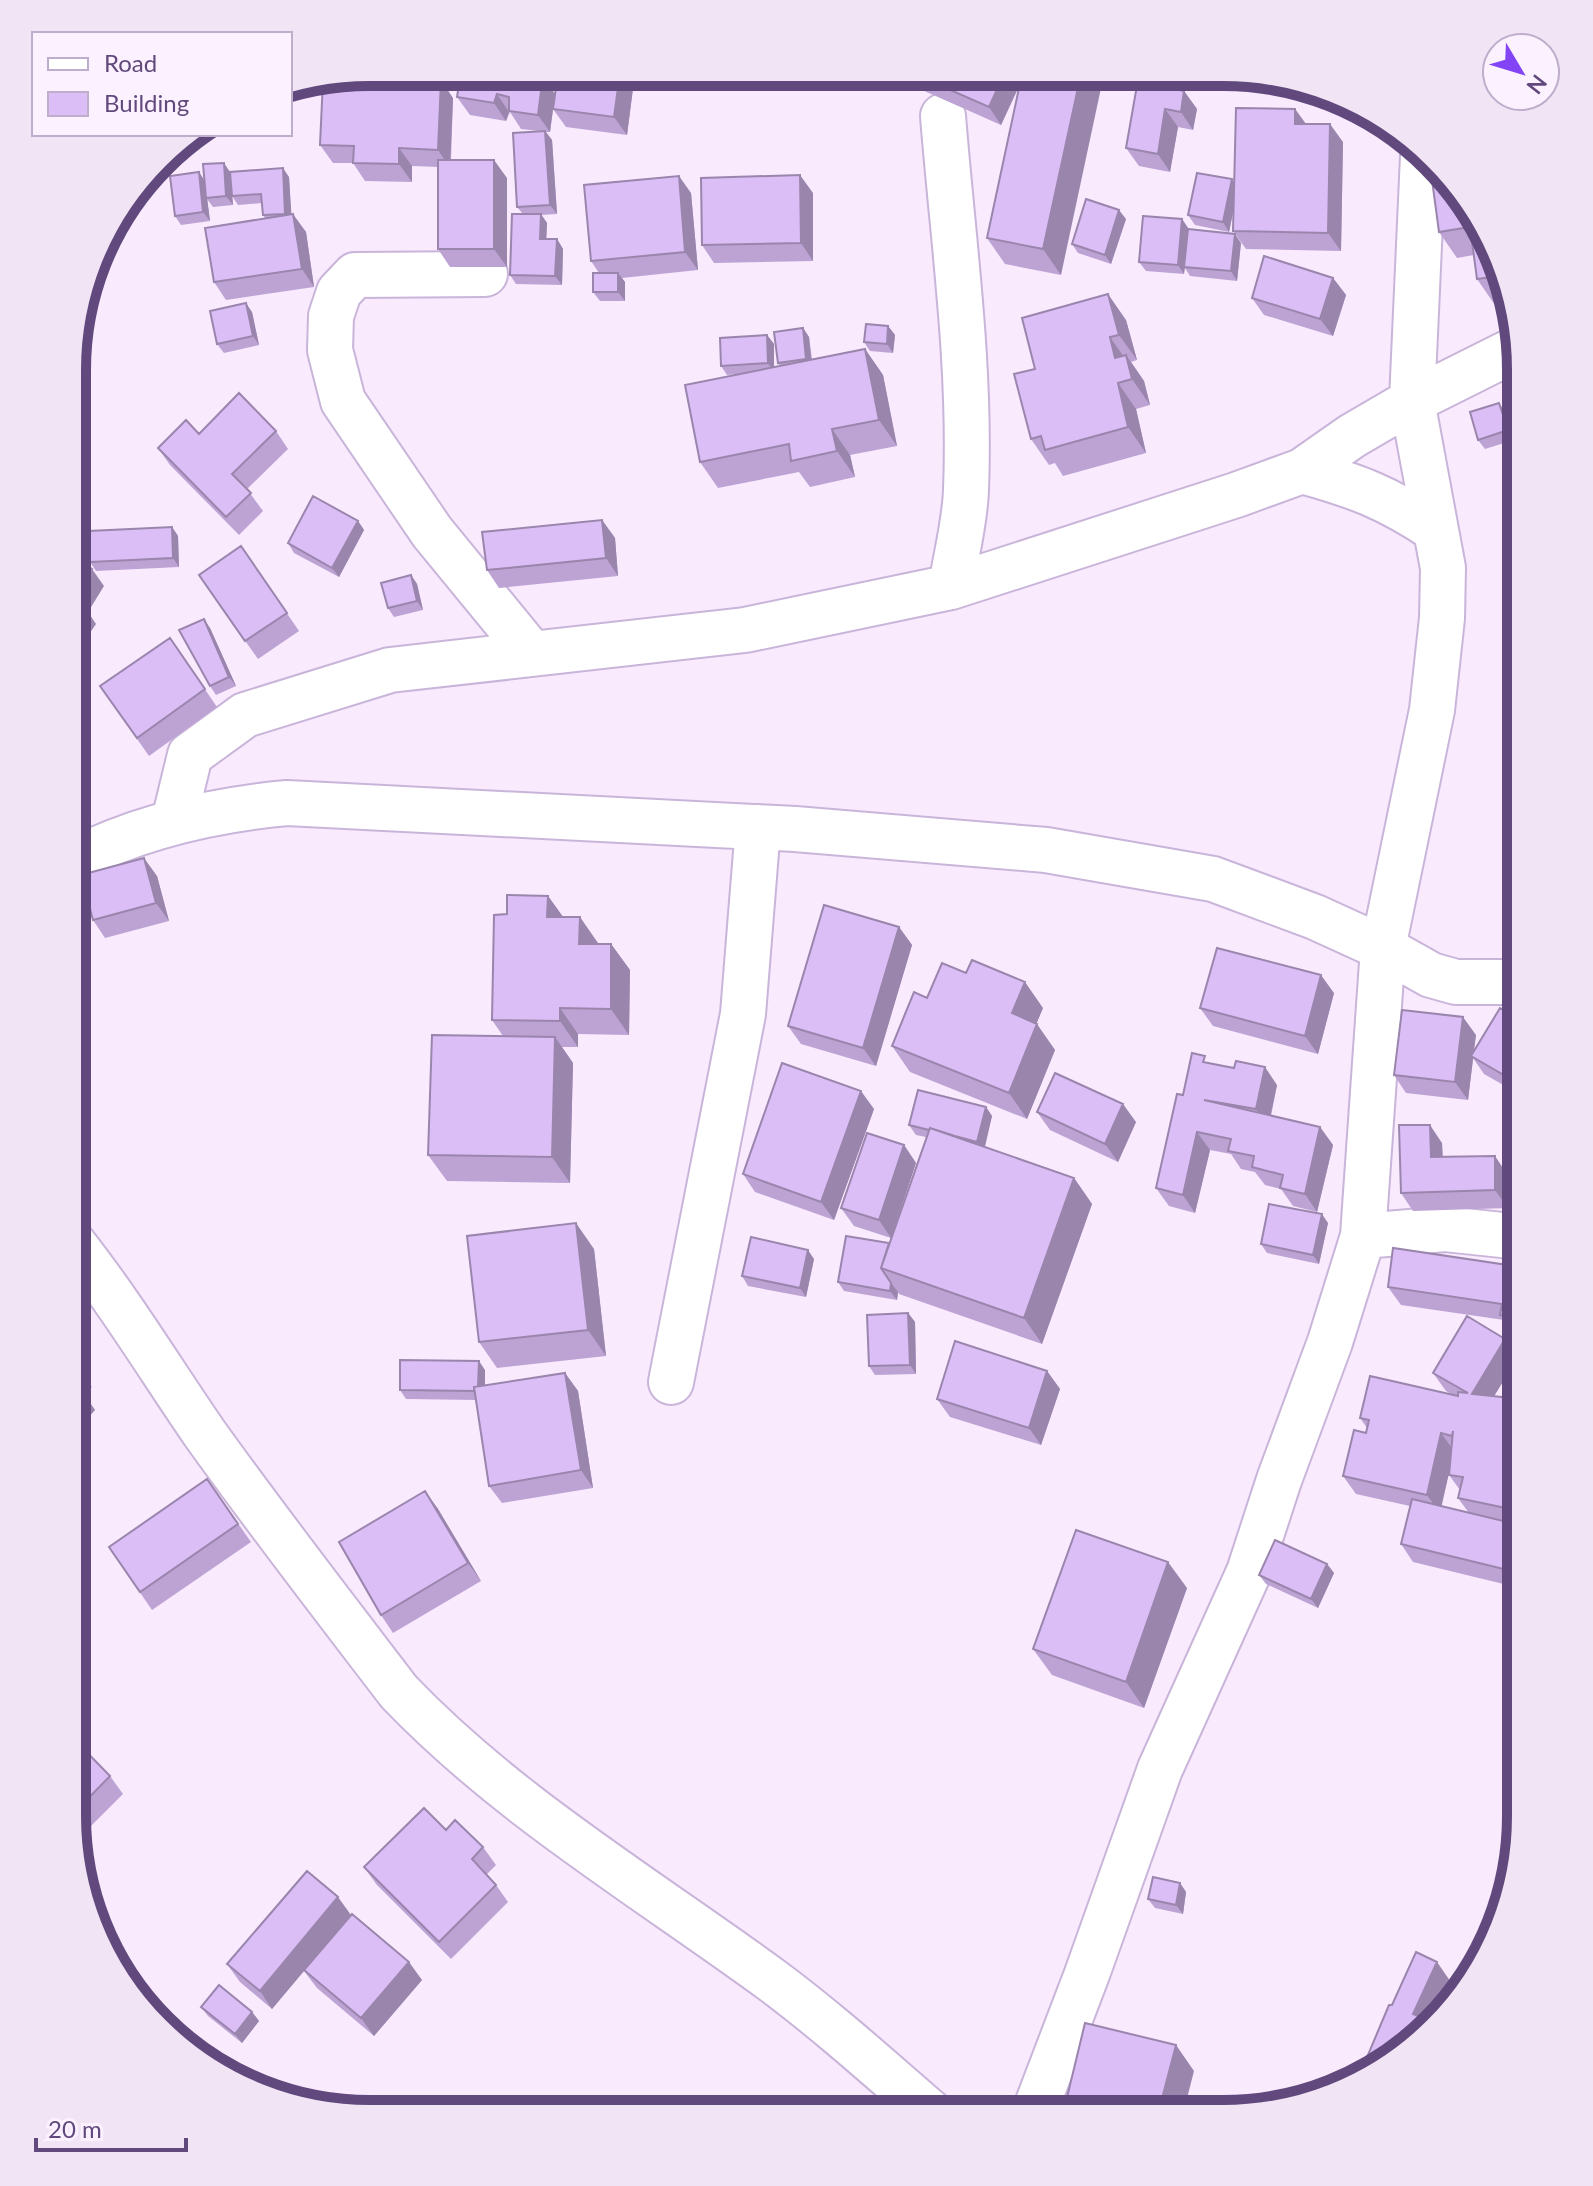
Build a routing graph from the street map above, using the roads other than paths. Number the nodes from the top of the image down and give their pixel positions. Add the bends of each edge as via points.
1 (943, 116) dead end
2 (1422, 168) edge
3 (485, 274) edge
4 (1506, 354) edge
5 (1412, 401) junction
6 (1302, 471) junction
7 (1436, 530) junction
8 (951, 587) junction
9 (532, 654) junction
10 (174, 821) junction
11 (758, 827) junction
12 (86, 854) edge
13 (1383, 948) junction
14 (1507, 984) edge
15 (1363, 1236) junction
16 (1507, 1236) edge
17 (86, 1260) edge
18 (671, 1382) dead end
19 (916, 2100) edge
20 (1039, 2100) edge

1 - 8 street via 966,399 966,493
2 - 5 street
3 - 9 street via 355,275 339,292 331,316 330,350 343,401 432,532
4 - 5 street
5 - 6 street
5 - 7 street
6 - 7 street via 1396,503
6 - 8 street
7 - 13 street via 1443,568 1442,618 1432,710
8 - 9 street via 745,630
9 - 10 street via 390,670 245,715 190,755
10 - 11 street via 287,803
10 - 12 street
11 - 13 street via 1046,850 1213,879
11 - 18 street via 743,1014
13 - 14 street via 1431,975 1456,982
13 - 15 street
15 - 16 street via 1445,1229
15 - 20 street via 1249,1572 1160,1769
17 - 19 street via 240,1482 423,1718 516,1796 795,1998

